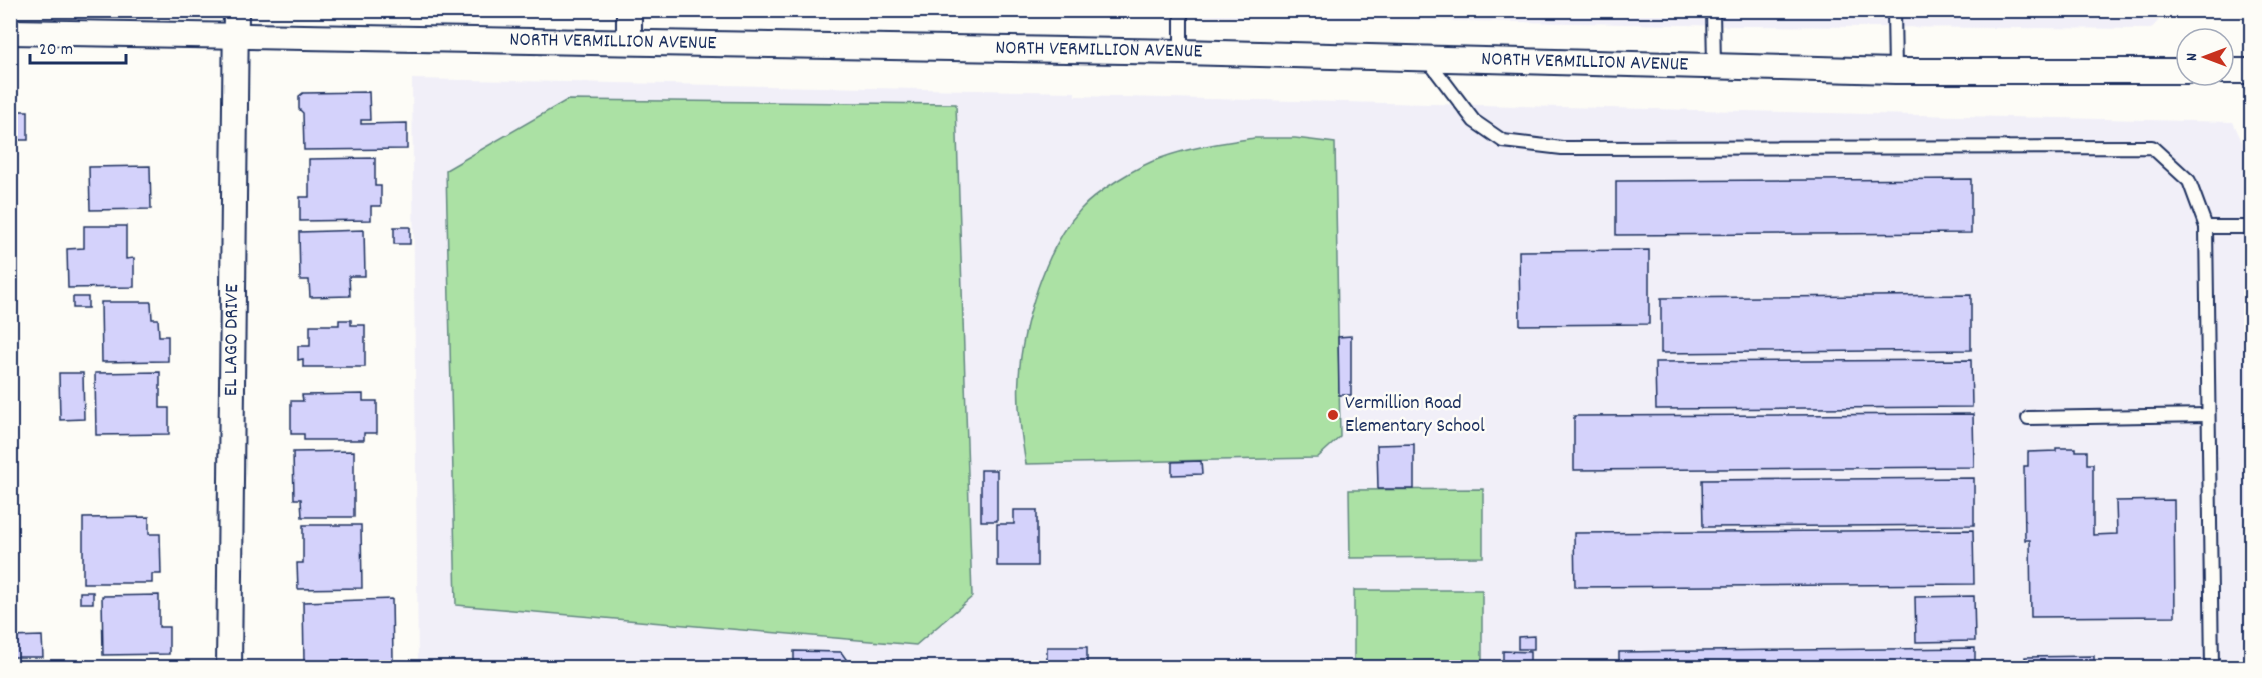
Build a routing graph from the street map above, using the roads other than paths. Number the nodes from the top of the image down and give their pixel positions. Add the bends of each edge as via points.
1 (236, 10) edge
2 (629, 10) edge
3 (1181, 10) edge
4 (1713, 10) edge
5 (1894, 10) edge
6 (10, 32) edge
7 (236, 34) junction
8 (629, 42) junction
9 (1181, 52) junction
10 (1427, 60) junction
11 (1714, 67) junction
12 (1895, 71) junction
13 (2175, 71) edge
14 (2235, 71) edge
15 (2252, 71) edge
16 (2206, 228) junction
17 (2252, 228) edge
18 (2208, 415) junction
19 (2028, 418) dead end
20 (229, 668) edge
21 (2212, 668) edge

1 - 7 street, EL LAGO DRIVE
2 - 8 street
3 - 9 lane
4 - 11 lane
5 - 12 lane
6 - 7 street, NORTH VERMILLION AVENUE
7 - 8 street, NORTH VERMILLION AVENUE
7 - 20 street, EL LAGO DRIVE
8 - 9 street, NORTH VERMILLION AVENUE
9 - 10 street, NORTH VERMILLION AVENUE
10 - 11 street, NORTH VERMILLION AVENUE
10 - 16 lane via 1474,121 1503,141 1562,148 2152,147 2189,181
11 - 12 street, NORTH VERMILLION AVENUE
12 - 13 street, NORTH VERMILLION AVENUE
14 - 15 street
16 - 17 lane
16 - 18 lane
18 - 19 lane
18 - 21 lane

